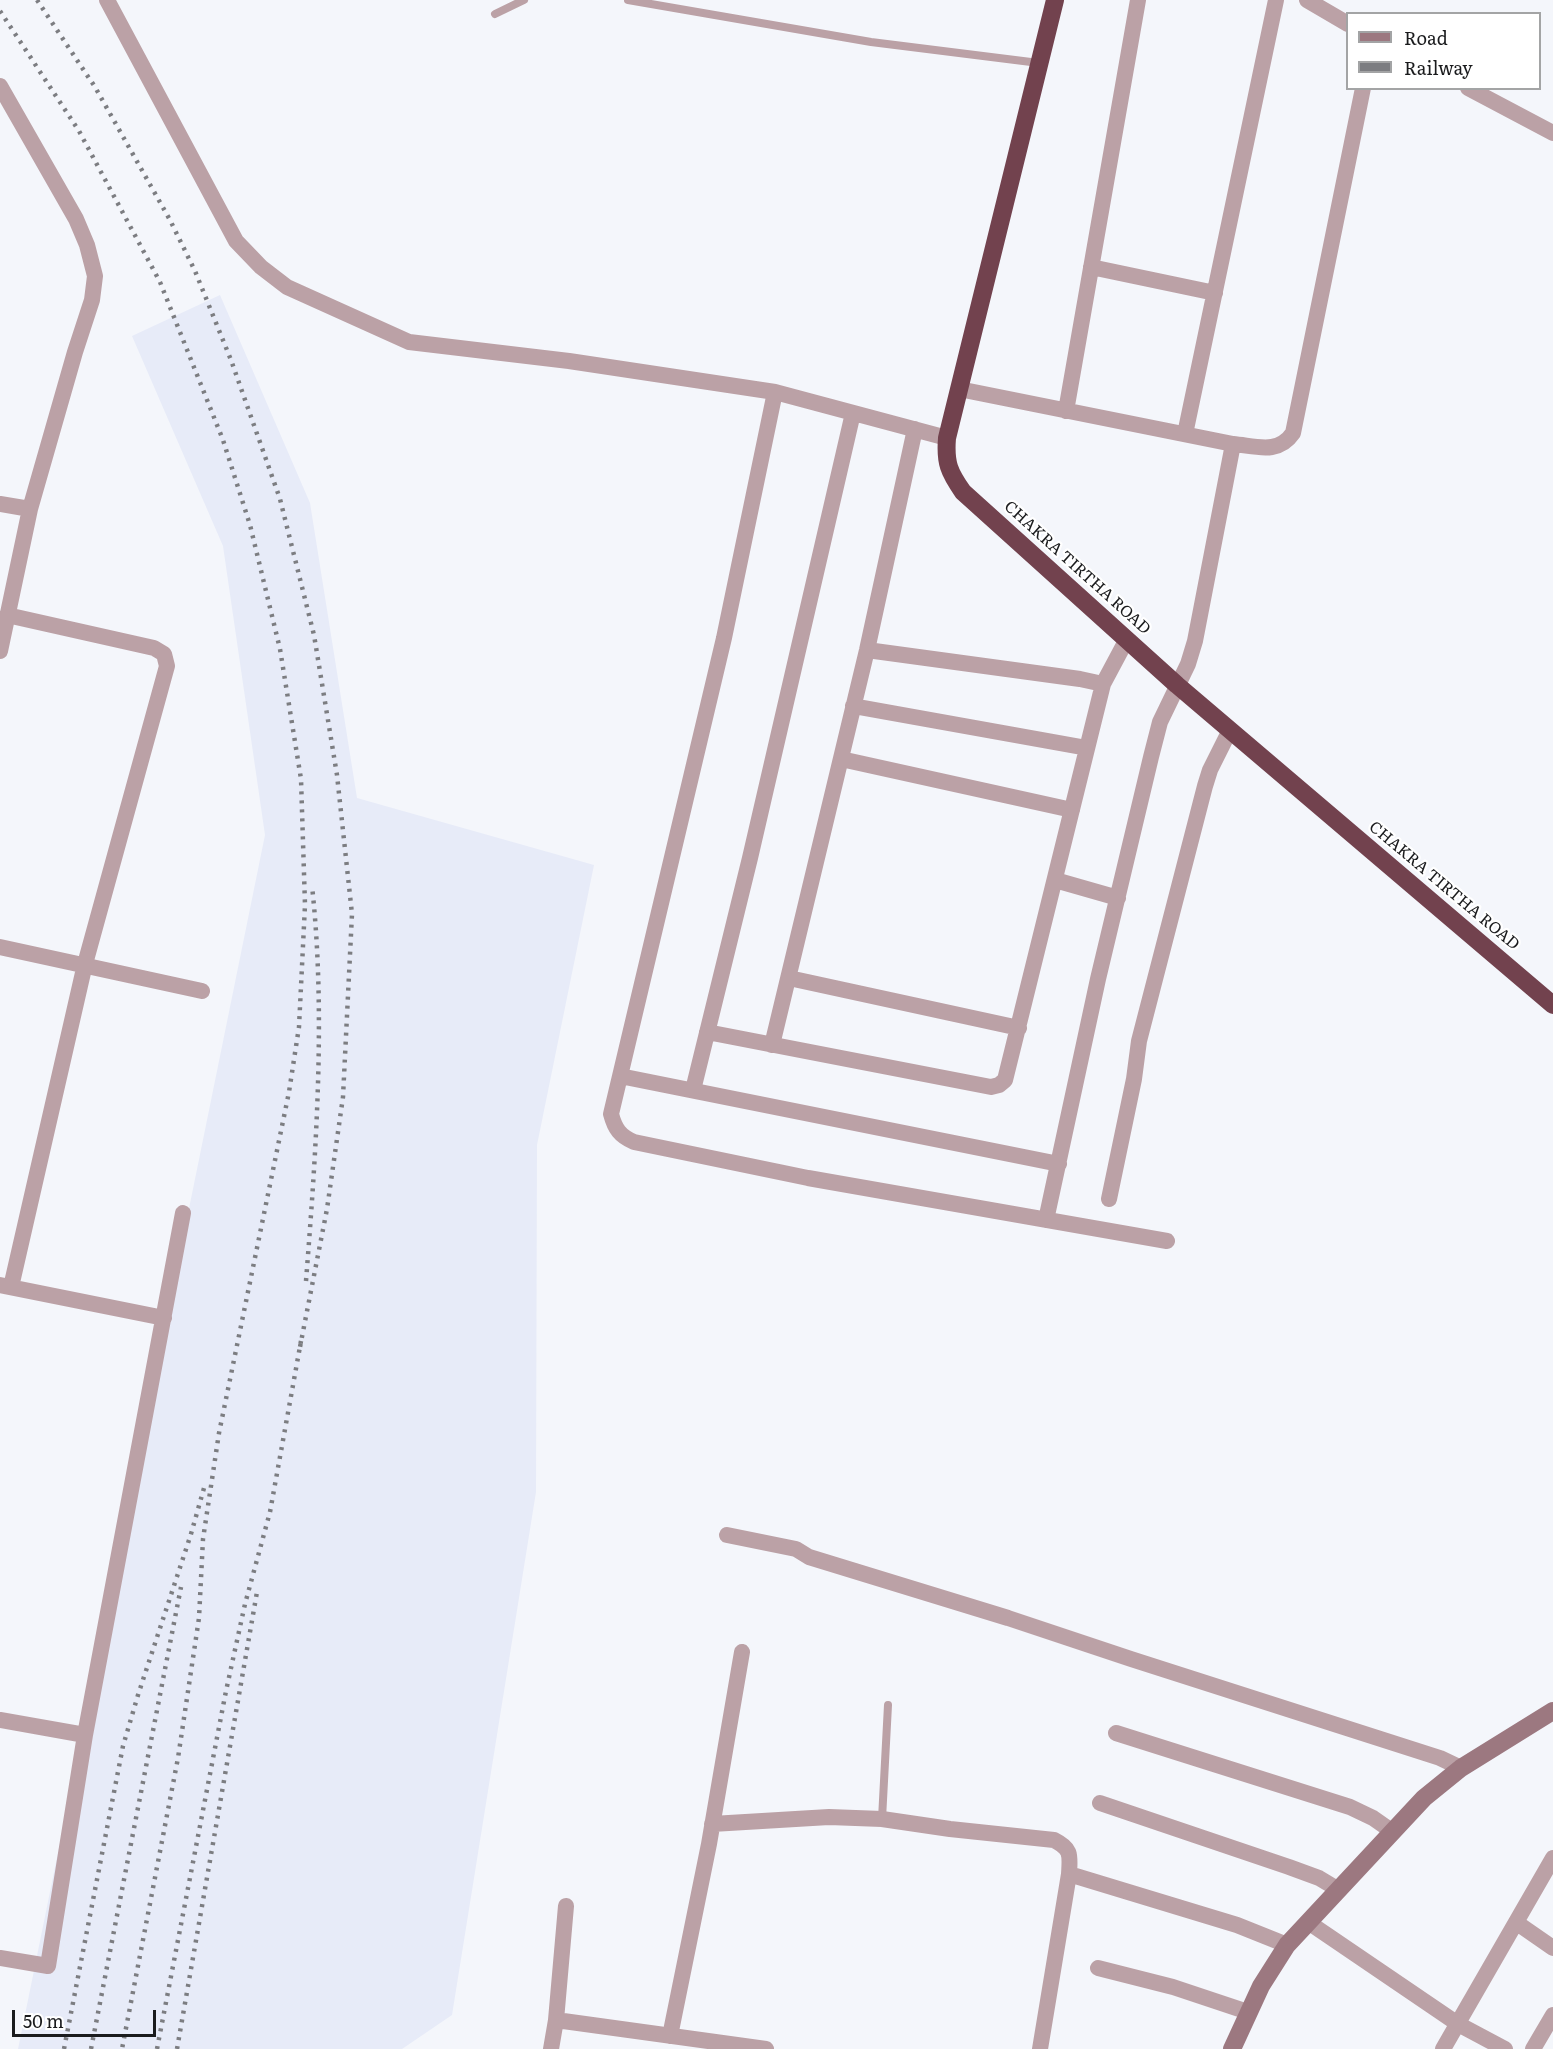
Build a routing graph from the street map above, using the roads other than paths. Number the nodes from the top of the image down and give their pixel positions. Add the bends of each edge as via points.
1 (107, 0) edge
2 (524, 0) edge
3 (627, 0) edge
4 (1055, 0) edge
5 (1138, 0) edge
6 (1276, 0) edge
7 (1307, 0) edge
8 (495, 14) dead end
9 (1346, 23) edge
10 (1040, 63) junction
11 (0, 86) edge
12 (1363, 90) edge
13 (1472, 90) edge
14 (1553, 133) edge
15 (1091, 267) junction
16 (1215, 293) junction
17 (959, 389) junction
18 (775, 392) junction
19 (1066, 411) junction
20 (853, 413) junction
21 (915, 429) junction
22 (1185, 434) junction
23 (947, 438) junction
24 (1233, 444) junction
25 (0, 504) edge
26 (30, 509) junction
27 (8, 615) junction
28 (1127, 639) junction
29 (867, 650) junction
30 (0, 651) edge
31 (1103, 684) junction
32 (1177, 685) junction
33 (854, 706) junction
34 (1230, 730) junction
35 (1087, 748) junction
36 (841, 759) junction
37 (1072, 810) junction
38 (1055, 880) junction
39 (1118, 898) junction
40 (0, 947) edge
41 (85, 964) junction
42 (789, 978) junction
43 (202, 992) dead end
44 (1553, 1005) edge
45 (1019, 1028) junction
46 (707, 1032) junction
47 (772, 1045) junction
48 (620, 1076) junction
49 (693, 1090) junction
50 (1059, 1164) junction
51 (1109, 1199) dead end
52 (183, 1213) dead end
53 (1047, 1220) junction
54 (1167, 1241) dead end
55 (6, 1286) edge
56 (164, 1318) junction
57 (727, 1535) dead end
58 (742, 1652) dead end
59 (888, 1705) dead end
60 (1553, 1711) edge
61 (0, 1720) edge
62 (1116, 1732) dead end
63 (85, 1735) junction
64 (1461, 1768) junction
65 (1100, 1803) dead end
66 (882, 1819) junction
67 (712, 1824) junction
68 (1393, 1832) junction
69 (1553, 1858) edge
70 (1070, 1874) junction
71 (1339, 1890) junction
72 (566, 1906) dead end
73 (1308, 1922) junction
74 (1517, 1923) junction
75 (1287, 1945) junction
76 (1553, 1948) edge
77 (0, 1958) edge
78 (1098, 1968) dead end
79 (1248, 2012) junction
80 (1553, 2015) edge
81 (556, 2020) junction
82 (1458, 2024) junction
83 (670, 2036) junction
84 (727, 2046) edge
85 (551, 2049) edge
86 (766, 2049) edge
87 (1040, 2049) edge
88 (1232, 2049) edge
89 (1443, 2049) edge
90 (1505, 2049) edge
91 (1533, 2049) edge

1 - 18 street via 236,241 287,287 409,342
2 - 8 lane
3 - 10 lane via 871,42
4 - 10 highway, CHAKRA TIRTHA ROAD
5 - 15 street
6 - 16 street
7 - 9 street
10 - 17 highway, CHAKRA TIRTHA ROAD
11 - 26 street via 76,219 95,276 92,300
12 - 24 street via 1293,433 1286,443 1274,448
13 - 14 street
15 - 16 street
15 - 19 street
16 - 22 street
17 - 19 street
17 - 23 highway, CHAKRA TIRTHA ROAD
18 - 20 street
18 - 48 street via 724,638
19 - 22 street
20 - 21 street
20 - 46 street
21 - 23 street
21 - 29 street
22 - 24 street
23 - 28 highway, CHAKRA TIRTHA ROAD via 945,455 950,473 963,492
24 - 32 street via 1195,641
25 - 26 street
26 - 27 street
27 - 30 street
27 - 41 street via 154,648 164,654 166,666
28 - 31 street
28 - 32 highway, CHAKRA TIRTHA ROAD
29 - 31 street
29 - 33 street
31 - 35 street
32 - 34 highway, CHAKRA TIRTHA ROAD
32 - 39 street via 1150,757
33 - 35 street
33 - 36 street
34 - 44 highway, CHAKRA TIRTHA ROAD
34 - 51 street via 1205,786 1139,1041
35 - 37 street
36 - 37 street
36 - 42 street
37 - 38 street
38 - 39 street
38 - 45 street
39 - 50 street
40 - 41 street
41 - 43 street
41 - 55 street
42 - 45 street
42 - 47 street
45 - 47 street via 1005,1080 991,1087
46 - 47 street
46 - 49 street
48 - 49 street
48 - 53 street via 611,1114 615,1128 634,1142 807,1178
49 - 50 street
50 - 53 street
52 - 56 street
53 - 54 street
55 - 56 street
56 - 63 street
57 - 64 street via 796,1549 809,1557 1008,1618
58 - 67 street
59 - 66 lane
60 - 64 main road
61 - 63 street
62 - 68 street via 1350,1807
63 - 77 street via 48,1966
64 - 68 main road via 1424,1798
65 - 71 street via 1289,1867
66 - 67 street via 829,1817
66 - 70 street via 1054,1840 1068,1851
67 - 83 street
68 - 71 main road
69 - 74 street
70 - 75 street via 1237,1925
70 - 87 street
71 - 73 main road
72 - 81 street
73 - 75 main road
73 - 82 street
74 - 76 street
74 - 82 street
75 - 79 main road
78 - 79 street
79 - 88 main road
80 - 91 street
81 - 83 street
81 - 85 street
82 - 89 street
82 - 90 street
83 - 84 street
84 - 86 street

